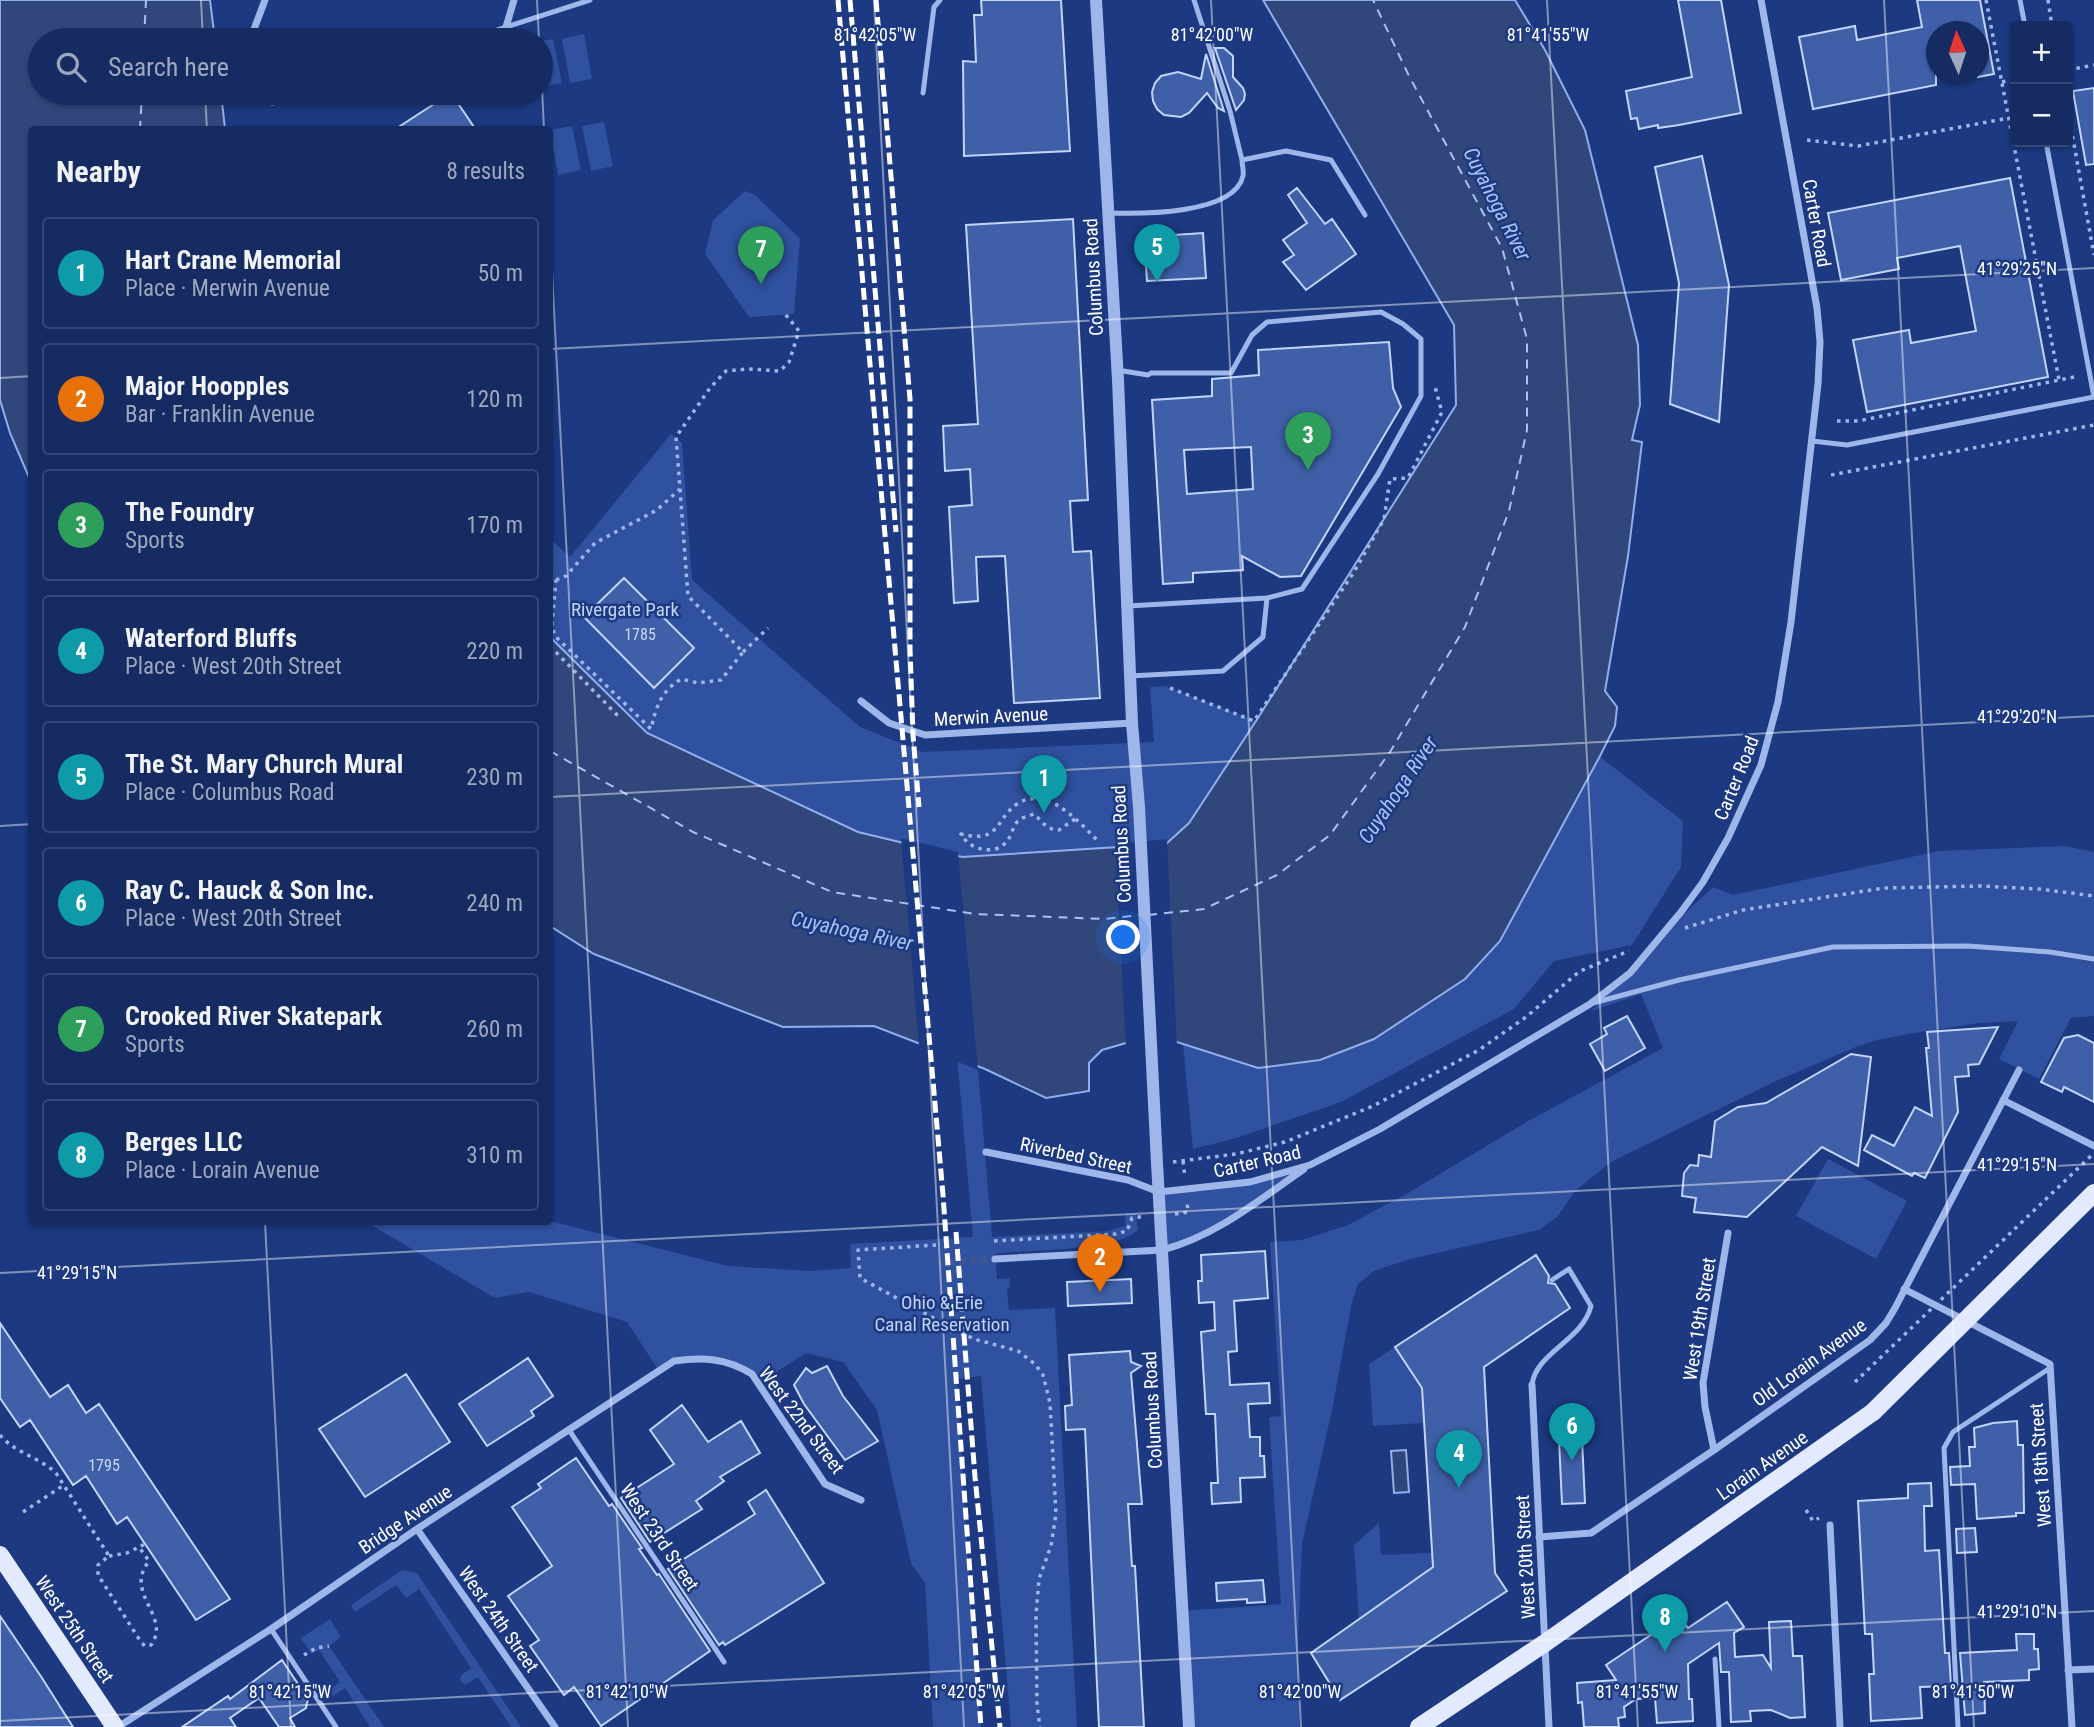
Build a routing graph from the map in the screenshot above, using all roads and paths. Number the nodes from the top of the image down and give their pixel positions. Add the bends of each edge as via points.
1 (265, 0) edge
2 (514, 0) edge
3 (590, 0) edge
4 (940, 0) edge
5 (1096, 0) edge
6 (1194, 0) edge
7 (1761, 0) edge
8 (1986, 0) edge
9 (2020, 0) edge
10 (2048, 0) edge
11 (2024, 21) edge
12 (2051, 21) edge
13 (506, 27) junction
14 (254, 28) edge
15 (503, 28) edge
16 (2094, 65) edge
17 (2073, 69) edge
18 (2010, 80) edge
19 (2002, 82) junction
20 (923, 93) dead end
21 (2009, 118) junction
22 (2010, 121) edge
23 (1807, 140) dead end
24 (2017, 147) edge
25 (2047, 147) edge
26 (2073, 147) edge
27 (1242, 160) junction
28 (1109, 213) junction
29 (1365, 215) dead end
30 (2094, 255) edge
31 (785, 314) dead end
32 (1117, 370) junction
33 (2090, 374) junction
34 (2059, 380) junction
35 (2094, 397) edge
36 (1837, 421) dead end
37 (2094, 425) edge
38 (1812, 442) junction
39 (1831, 475) dead end
40 (680, 489) junction
41 (553, 576) edge
42 (556, 580) junction
43 (1267, 598) junction
44 (1128, 606) junction
45 (553, 614) edge
46 (768, 628) dead end
47 (553, 629) edge
48 (553, 649) edge
49 (743, 652) junction
50 (1130, 676) junction
51 (861, 701) dead end
52 (620, 718) dead end
53 (1132, 723) junction
54 (1075, 818) junction
55 (1099, 842) dead end
56 (2094, 896) edge
57 (1681, 929) dead end
58 (1631, 951) dead end
59 (2094, 960) edge
60 (1590, 1004) junction
61 (2019, 1070) dead end
62 (2003, 1100) junction
63 (2094, 1146) edge
64 (986, 1152) dead end
65 (2094, 1153) edge
66 (1310, 1165) junction
67 (1185, 1177) dead end
68 (1159, 1192) junction
69 (2094, 1193) edge
70 (1187, 1203) dead end
71 (1182, 1213) dead end
72 (1136, 1217) dead end
73 (1728, 1233) dead end
74 (994, 1241) dead end
75 (936, 1245) dead end
76 (1162, 1250) junction
77 (995, 1259) tunnel mouth
78 (1552, 1280) dead end
79 (1904, 1289) junction
80 (718, 1359) joint
81 (2050, 1368) junction
82 (1855, 1382) dead end
83 (1532, 1385) joint
84 (569, 1430) junction
85 (0, 1435) edge
86 (1714, 1450) junction
87 (65, 1484) junction
88 (861, 1500) dead end
89 (1806, 1510) dead end
90 (23, 1512) dead end
91 (1813, 1521) dead end
92 (1830, 1525) dead end
93 (417, 1529) junction
94 (1539, 1537) junction
95 (145, 1544) dead end
96 (139, 1548) junction
97 (0, 1555) edge
98 (108, 1556) junction
99 (271, 1629) junction
100 (1545, 1643) junction
101 (298, 1646) dead end
102 (329, 1646) dead end
103 (1715, 1659) dead end
104 (724, 1662) dead end
105 (2094, 1669) edge
106 (2068, 1670) junction
107 (116, 1727) edge
108 (336, 1727) edge
109 (555, 1727) edge
110 (1040, 1727) edge
111 (1189, 1727) edge
112 (1419, 1727) edge
113 (1549, 1727) edge
114 (1719, 1727) edge
115 (1840, 1727) edge
116 (1958, 1727) edge
117 (2072, 1727) edge

1 - 14 street
2 - 13 street
3 - 13 lane
4 - 20 lane via 934,7
5 - 28 street, Columbus Road
6 - 27 lane
7 - 38 street, Carter Road via 1817,308 1820,342
8 - 19 path
9 - 11 lane
10 - 12 path
13 - 15 lane
16 - 17 path
18 - 19 path
19 - 21 path
21 - 22 path
21 - 23 path via 1858,146
24 - 34 path
25 - 33 lane
26 - 30 path
27 - 28 lane via 1243,176 1225,198 1188,208
27 - 29 lane via 1286,151 1331,160
28 - 32 street, Columbus Road
31 - 40 path via 799,331 786,367 780,371 726,371 676,437
32 - 43 lane via 1148,375 1231,373 1252,335 1268,322 1381,313 1421,339 1421,396 1378,474 1302,589
32 - 44 street, Columbus Road
33 - 34 path
33 - 35 lane
34 - 36 path via 1857,421
35 - 38 lane via 1847,445
37 - 39 path
38 - 60 street, Carter Road via 1786,660 1761,765 1728,838 1689,902 1630,973
40 - 42 path via 657,510 594,543 566,576
40 - 49 path via 688,596
41 - 42 path
42 - 45 path
43 - 44 lane
43 - 50 lane via 1263,637 1223,671
44 - 50 street, Columbus Road
46 - 49 path
47 - 49 path via 555,636 650,729 667,687 681,679 721,680
48 - 52 path
50 - 53 street, Columbus Road
51 - 53 street, Merwin Avenue via 888,723 925,735
53 - 68 street, Columbus Road
54 - 54 path via 1046,800 1032,799 1018,802 995,831 961,834 972,847 992,850 1003,845 1020,819 1034,814 1048,828 1059,830
54 - 55 path
56 - 57 path via 1980,886 1884,888 1743,910
58 - 67 path via 1580,971 1479,1050 1373,1106 1285,1142 1183,1161
59 - 60 lane via 1968,946 1833,947
60 - 66 street, Carter Road via 1380,1129
61 - 62 street, Old Lorain Avenue
62 - 63 street
62 - 79 street, Old Lorain Avenue
64 - 68 street, Riverbed Street via 1128,1180
65 - 82 path, bridge
66 - 68 street, Carter Road via 1250,1182
66 - 76 street via 1201,1237
68 - 76 street, Columbus Road
69 - 100 main road, Lorain Avenue, bridge via 1873,1412
70 - 71 path via 1188,1212
72 - 74 path via 1126,1231 1116,1234
73 - 86 street, West 19th Street via 1703,1383
75 - 110 path via 859,1250 860,1278 974,1339 1018,1351 1043,1375 1050,1403 1056,1514 1039,1579 1036,1615
76 - 77 street
76 - 111 street, Columbus Road
78 - 83 lane via 1569,1269 1591,1306 1583,1326 1541,1365
79 - 81 street via 2050,1363
79 - 86 street, Old Lorain Avenue via 1886,1323 1870,1340
80 - 84 street, Bridge Avenue via 674,1361
80 - 88 street, West 22nd Street via 751,1374 825,1484
81 - 106 street, West 18th Street
81 - 116 lane via 1953,1432 1944,1448
83 - 94 street, West 20th Street
84 - 93 street, Bridge Avenue
84 - 104 lane, West 23rd Street
85 - 87 path via 47,1464
86 - 94 street, Old Lorain Avenue via 1591,1533
87 - 90 path
87 - 98 path
89 - 91 path
92 - 115 street
93 - 99 street, Bridge Avenue
93 - 109 street, West 24th Street
94 - 100 street, West 20th Street
95 - 96 path
96 - 98 path
96 - 98 path via 149,1562 139,1577 156,1625 151,1646 141,1642 98,1575 98,1565
97 - 107 main road, West 25th Street
99 - 107 street, Bridge Avenue
99 - 108 lane
100 - 112 main road, Lorain Avenue
100 - 113 street, West 20th Street
101 - 102 path via 304,1656
103 - 114 lane
105 - 106 street
106 - 117 street, West 18th Street

